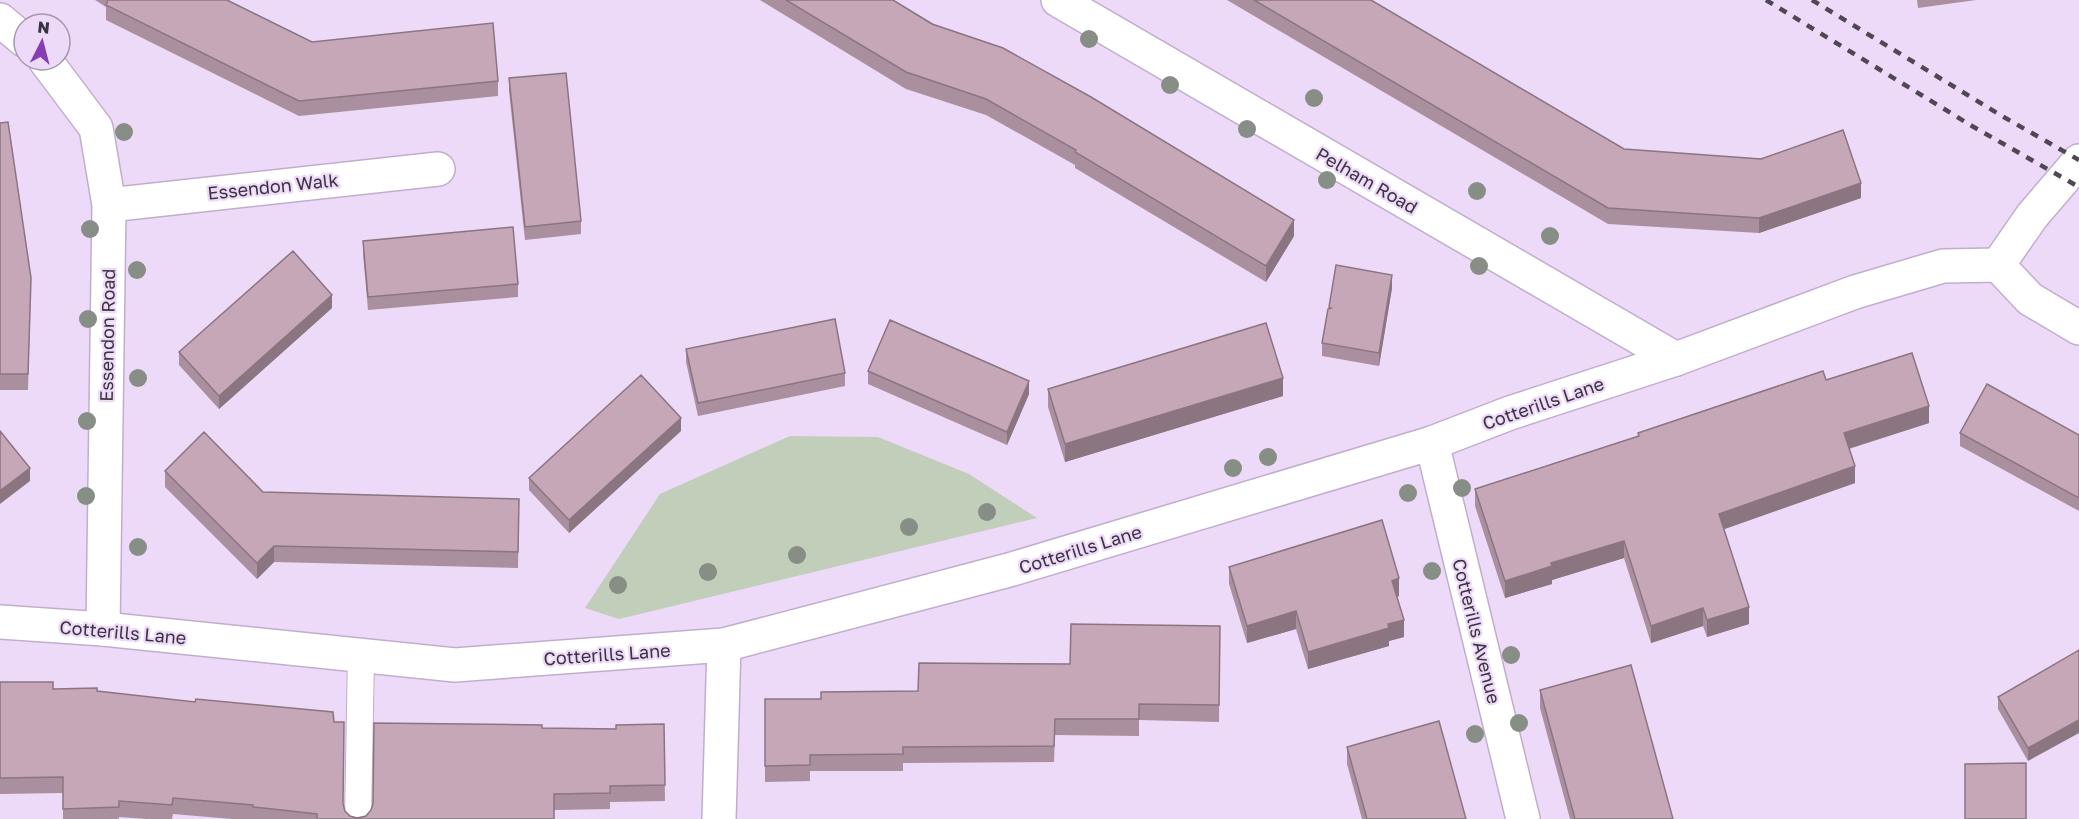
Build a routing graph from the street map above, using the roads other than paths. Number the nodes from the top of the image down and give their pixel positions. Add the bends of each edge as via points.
1 (1059, 0) edge
2 (0, 20) edge
3 (12, 30) edge
4 (54, 72) edge
5 (2079, 161) edge
6 (438, 169) dead end
7 (109, 205) junction
8 (1998, 265) junction
9 (2079, 328) edge
10 (1676, 359) junction
11 (1432, 443) junction
12 (0, 622) edge
13 (103, 629) junction
14 (724, 645) junction
15 (361, 655) junction
16 (358, 819) edge
17 (719, 819) edge
18 (1523, 819) edge

1 - 10 street, Pelham Road
2 - 3 street
4 - 7 street, Essendon Road via 96,128
5 - 8 street via 2032,216
6 - 7 street, Essendon Walk
7 - 13 street, Essendon Road
8 - 9 street via 2030,299
8 - 10 street, Cotterills Lane via 1943,266 1855,292
10 - 11 street, Cotterills Lane via 1510,412
11 - 14 street, Cotterills Lane via 1009,570
11 - 18 street, Cotterills Avenue
12 - 13 street, Cotterills Lane
13 - 15 street, Cotterills Lane
14 - 15 street, Cotterills Lane via 455,665
14 - 17 street
15 - 16 lane

